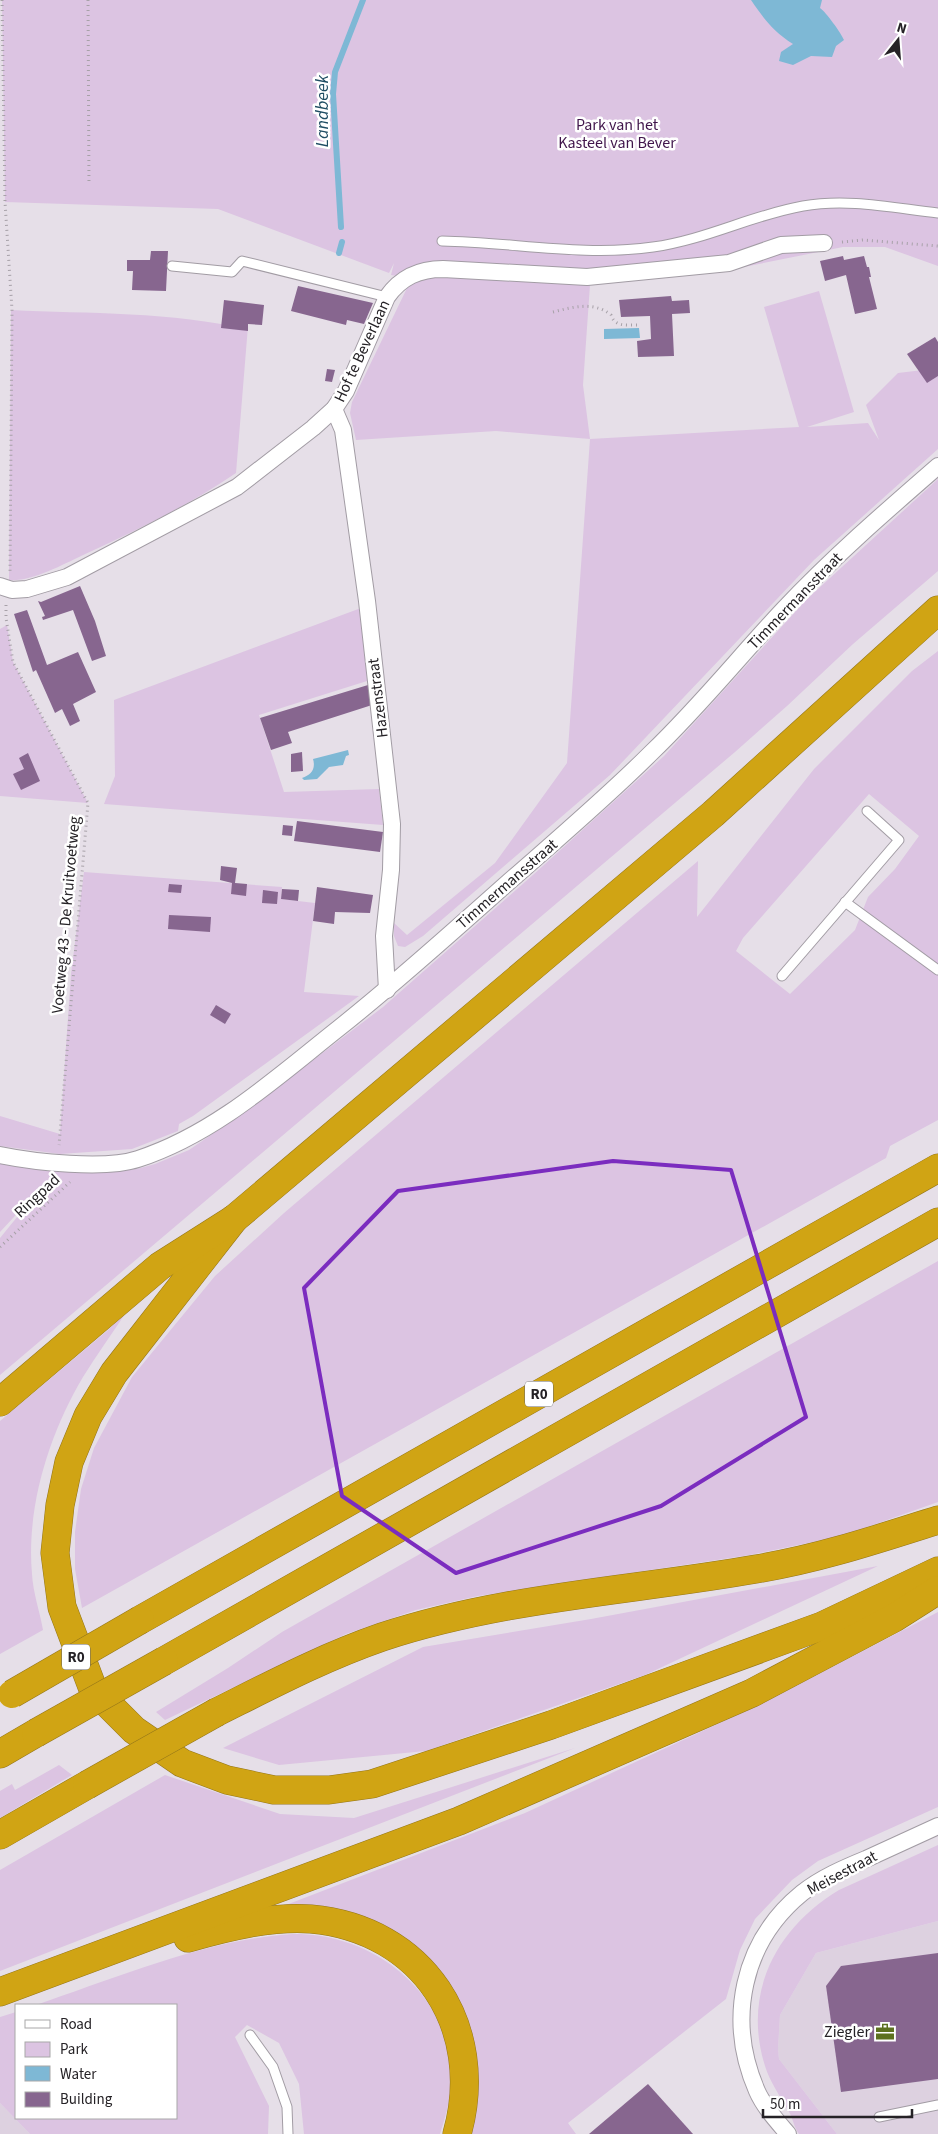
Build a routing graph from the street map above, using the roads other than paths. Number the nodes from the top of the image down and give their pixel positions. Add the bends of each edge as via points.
1 (938, 214) edge
2 (442, 241) dead end
3 (824, 244) road end
4 (172, 266) dead end
5 (387, 296) junction
6 (334, 409) junction
7 (938, 466) edge
8 (2, 590) edge
9 (938, 610) edge
10 (867, 811) dead end
11 (845, 902) junction
12 (938, 970) edge
13 (782, 976) dead end
14 (387, 990) junction
15 (0, 1155) edge
16 (938, 1168) edge
17 (234, 1219) junction
18 (938, 1222) edge
19 (0, 1402) edge
20 (938, 1520) edge
21 (937, 1575) edge
22 (6, 1697) edge
23 (0, 1754) edge
24 (938, 1826) edge
25 (0, 1835) edge
26 (9, 1988) edge
27 (250, 2035) dead end
28 (938, 2105) edge
29 (879, 2117) dead end
30 (288, 2134) edge
31 (457, 2134) edge
32 (788, 2134) edge

1 - 2 lane via 842,202 802,206 653,248 595,251 485,241
3 - 5 street, Hof te Beverlaan via 781,245 729,264 587,277 432,269 411,275
4 - 5 lane via 232,272 242,261
5 - 6 street, Hof te Beverlaan via 346,391
6 - 8 street, Hof te Beverlaan via 237,487 67,577 26,589
6 - 14 street, Hazenstraat via 343,430 388,785 392,851 384,936
7 - 14 street, Timmermansstraat via 823,569 652,752
9 - 17 highway via 713,814
10 - 11 lane via 899,840
11 - 12 lane
11 - 13 lane
14 - 15 street, Timmermansstraat via 261,1089 180,1144 118,1163 57,1162
16 - 22 highway, R0, bridge
17 - 19 highway via 160,1266
17 - 21 highway via 114,1372 88,1416 69,1462 55,1553 62,1607 93,1688 134,1730 182,1762 227,1780 274,1790 329,1790 372,1784 551,1725 822,1626
18 - 23 highway, bridge
20 - 25 highway, bridge via 849,1549 757,1569 526,1602 382,1637 305,1667 217,1712
21 - 26 highway via 894,1618 752,1693 459,1821
24 - 32 street, Meisestraat via 820,1882 789,1905 762,1940 751,1963 744,1993 742,2043 758,2093
26 - 31 highway via 201,1934 254,1923 311,1919 366,1932 388,1942 410,1958 435,1986 448,2008 465,2068 465,2094
27 - 30 lane via 273,2067 287,2107
28 - 29 lane

